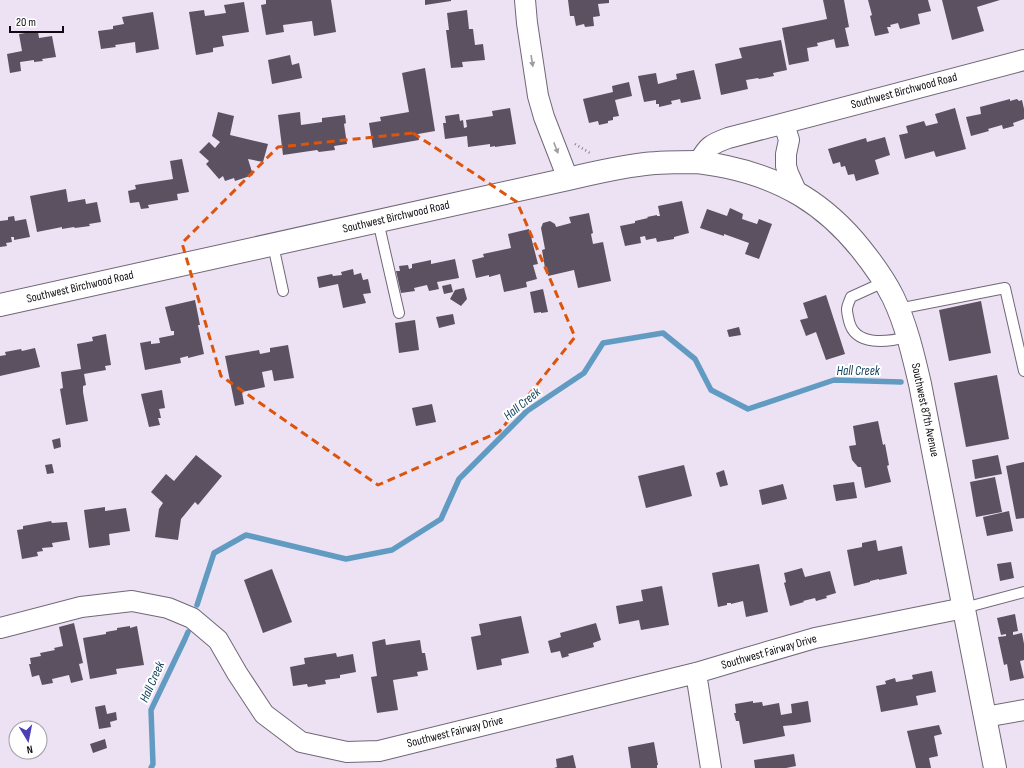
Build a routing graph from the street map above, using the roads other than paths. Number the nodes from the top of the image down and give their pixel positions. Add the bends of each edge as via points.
1 (525, 0) edge
2 (1024, 60) edge
3 (784, 124) junction
4 (699, 162) junction
5 (568, 179) junction
6 (797, 193) junction
7 (378, 221) junction
8 (273, 245) junction
9 (884, 282) junction
10 (283, 291) dead end
11 (0, 306) edge
12 (898, 309) junction
13 (399, 313) dead end
14 (908, 337) junction
15 (1024, 371) edge
16 (1024, 592) edge
17 (964, 608) junction
18 (0, 628) edge
19 (696, 673) junction
20 (1024, 710) edge
21 (985, 717) junction
22 (346, 760) edge
23 (712, 768) edge
24 (995, 768) edge

1 -> 5 street via 538,96
2 - 3 street, Southwest Birchwood Road
3 - 4 street, Southwest Birchwood Road via 718,141 705,151
3 - 6 street via 789,140 786,166
4 - 5 street, Southwest Birchwood Road via 645,164
4 - 6 street, Southwest 87th Avenue via 754,174
5 - 7 street, Southwest Birchwood Road
6 - 9 street, Southwest 87th Avenue via 842,226 875,266
7 - 8 street, Southwest Birchwood Road
7 - 13 lane
8 - 10 lane
8 - 11 street, Southwest Birchwood Road
9 - 12 street, Southwest 87th Avenue
9 - 14 lane via 851,297 846,309 850,326 859,337 877,342
12 - 14 street, Southwest 87th Avenue
12 - 15 lane via 1005,288
14 - 17 street, Southwest 87th Avenue via 920,384
16 - 17 lane
17 - 19 street, Southwest Fairway Drive via 814,638
17 - 21 street, Southwest 87th Avenue
18 - 22 street, Southwest Fairway Drive via 88,606 132,601 168,608 192,618 218,640 264,714 301,742
19 - 22 street, Southwest Fairway Drive
19 - 23 street
20 - 21 street
21 - 24 street, Southwest 87th Avenue

